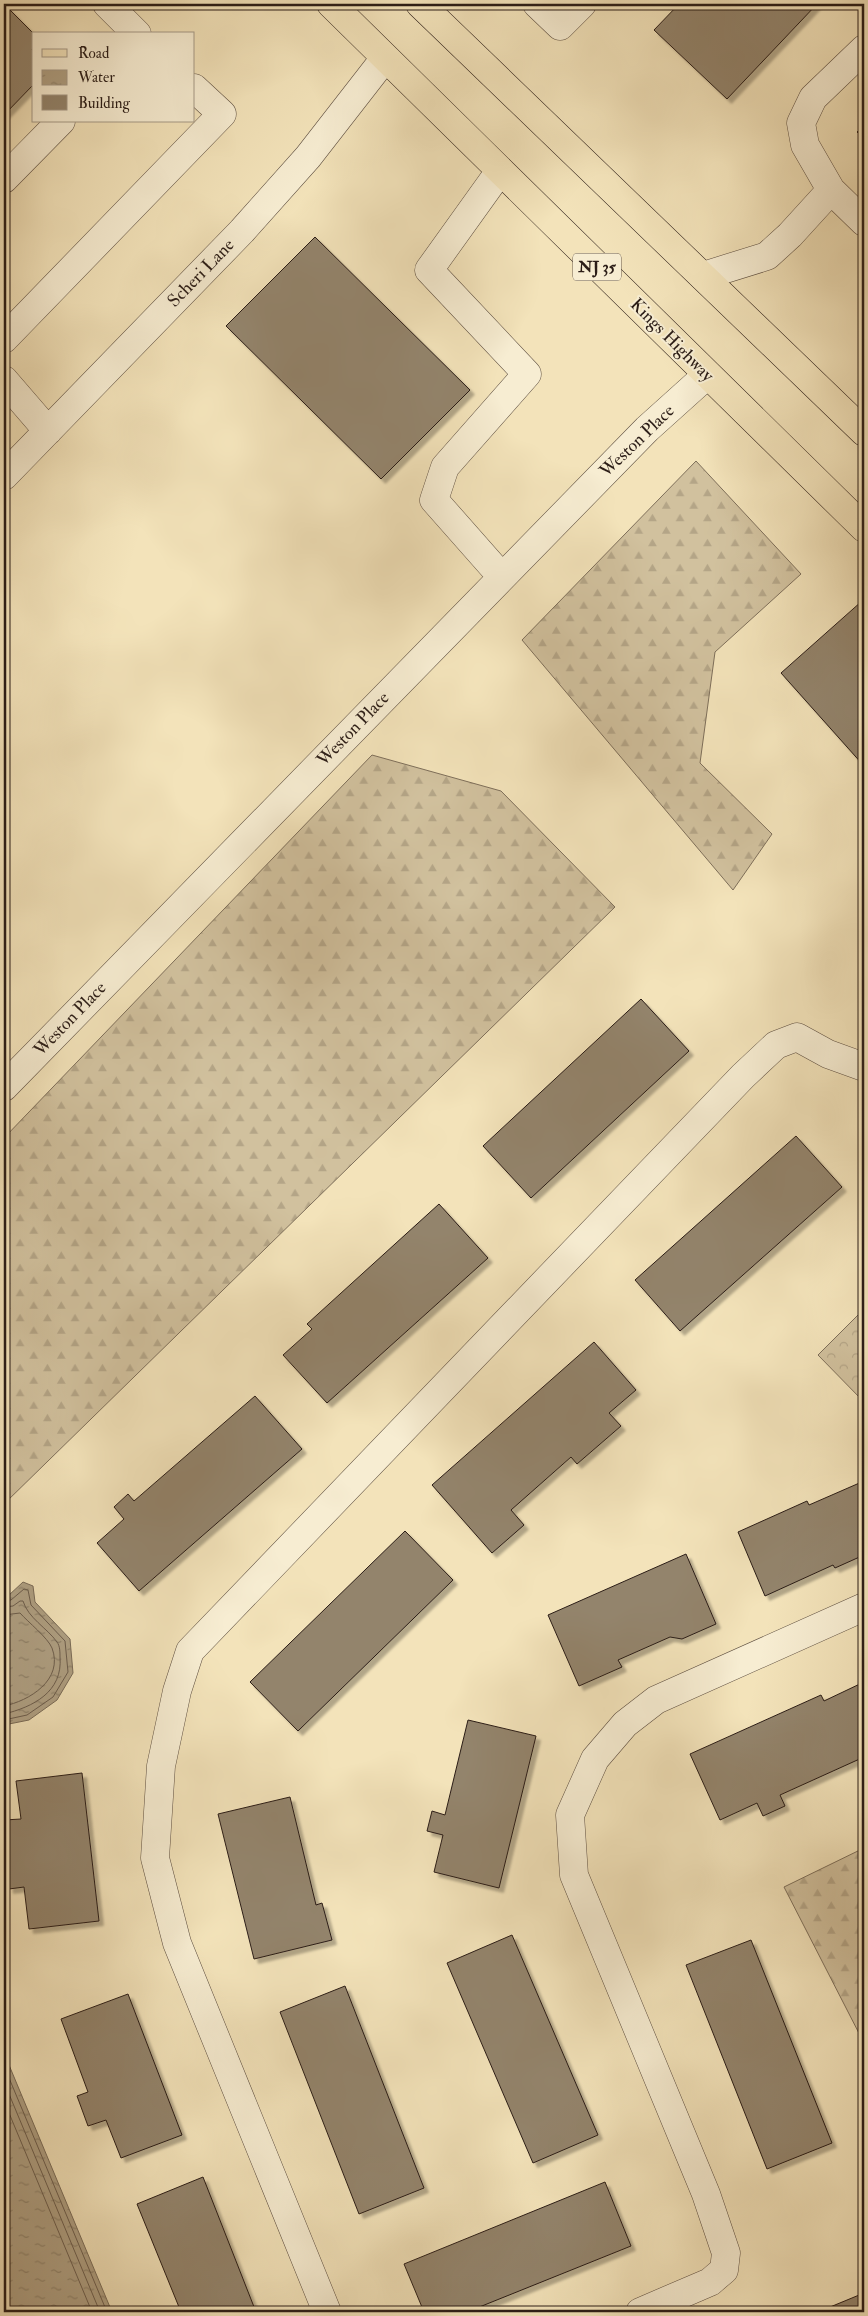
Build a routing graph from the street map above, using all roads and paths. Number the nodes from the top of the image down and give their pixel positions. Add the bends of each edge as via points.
1 (107, 4) edge
2 (331, 4) edge
3 (420, 4) edge
4 (537, 4) edge
5 (582, 4) edge
6 (136, 32) edge
7 (864, 49) edge
8 (385, 58) junction
9 (195, 89) edge
10 (60, 122) edge
11 (500, 171) junction
12 (4, 179) edge
13 (831, 190) junction
14 (864, 222) edge
15 (703, 276) junction
16 (4, 338) edge
17 (707, 375) junction
18 (4, 380) edge
19 (48, 431) junction
20 (864, 432) edge
21 (4, 476) edge
22 (864, 528) edge
23 (502, 577) junction
24 (864, 1067) edge
25 (4, 1088) edge
26 (864, 1607) edge
27 (327, 2312) edge
28 (640, 2312) edge

1 - 6 street
2 - 8 main road, Kings Highway / NJ 35
3 - 15 main road
4 - 5 street via 560,26
7 - 13 street via 813,98 801,123 805,145
8 - 11 main road, Kings Highway / NJ 35
8 - 19 street, Scheri Lane via 308,157 242,231
9 - 16 street via 222,114
10 - 12 street
11 - 17 main road, Kings Highway / NJ 35
11 - 23 street via 429,270 527,374 445,467 434,500
13 - 14 street
13 - 15 street via 767,256
15 - 20 main road
17 - 22 main road, Kings Highway / NJ 35
17 - 23 street, Weston Place via 647,429
18 - 19 street
19 - 21 street, Scheri Lane
23 - 25 street, Weston Place
24 - 27 street via 828,1054 797,1037 776,1045 190,1651 177,1691 161,1766 155,1858 177,1943
26 - 28 street via 656,1700 625,1724 595,1759 570,1815 574,1875 706,2194 726,2253 724,2270 710,2282

